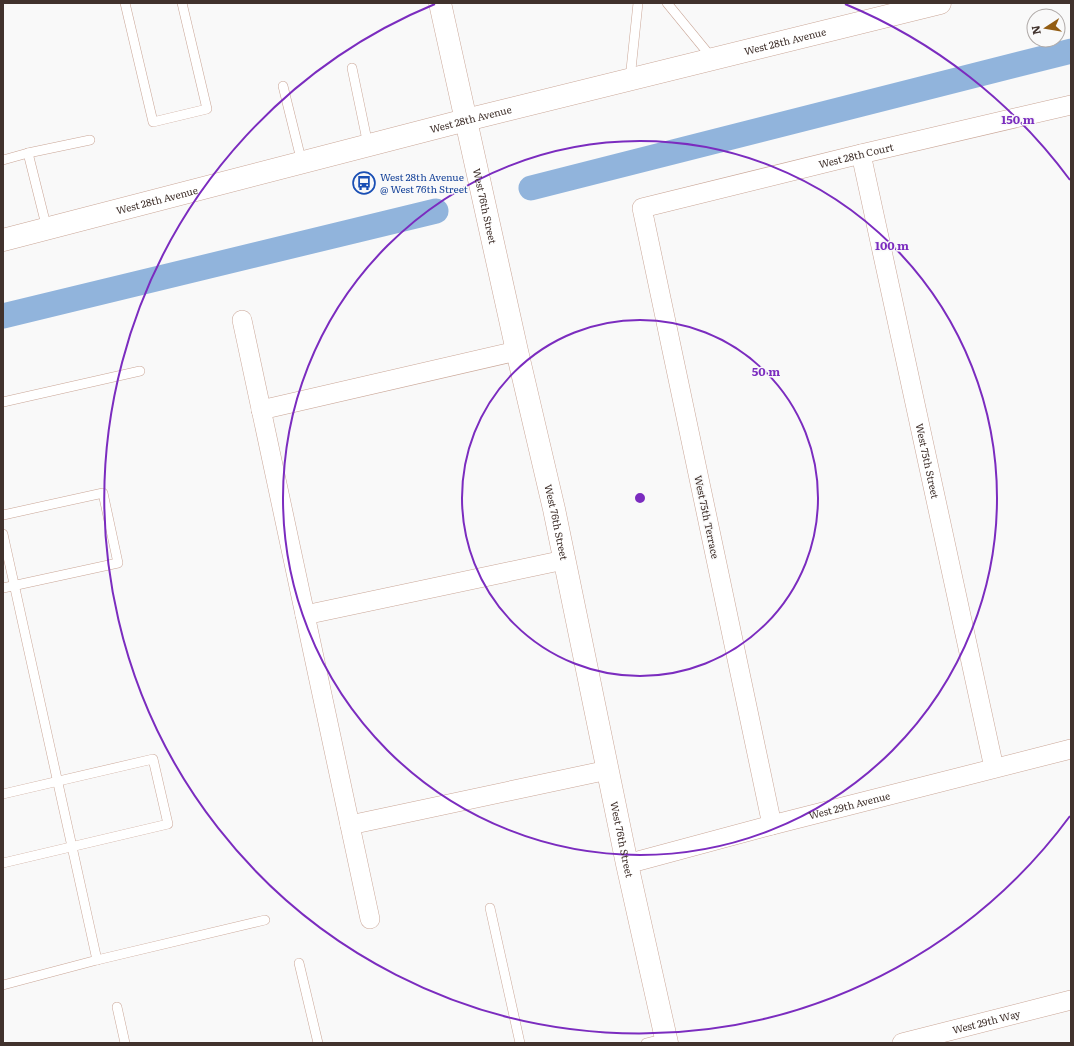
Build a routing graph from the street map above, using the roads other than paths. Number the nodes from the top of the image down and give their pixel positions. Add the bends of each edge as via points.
1 (125, 3) edge
2 (182, 3) edge
3 (440, 3) edge
4 (638, 3) edge
5 (667, 3) edge
6 (935, 4) edge
7 (713, 59) junction
8 (352, 68) dead end
9 (630, 79) junction
10 (283, 86) dead end
11 (1071, 105) edge
12 (466, 120) junction
13 (90, 140) dead end
14 (368, 145) junction
15 (28, 153) junction
16 (861, 154) junction
17 (3, 160) edge
18 (302, 163) junction
19 (642, 208) joint
20 (47, 229) junction
21 (3, 240) edge
22 (242, 320) dead end
23 (517, 351) junction
24 (140, 371) dead end
25 (3, 402) edge
26 (261, 410) junction
27 (3, 514) edge
28 (3, 534) edge
29 (564, 560) junction
30 (14, 586) junction
31 (3, 588) edge
32 (305, 615) junction
33 (1071, 749) edge
34 (994, 768) junction
35 (608, 770) junction
36 (57, 782) junction
37 (3, 794) edge
38 (350, 825) junction
39 (772, 825) junction
40 (72, 846) junction
41 (3, 863) edge
42 (627, 864) junction
43 (490, 908) dead end
44 (370, 919) dead end
45 (265, 920) dead end
46 (97, 960) junction
47 (299, 963) dead end
48 (3, 985) edge
49 (1071, 1000) edge
50 (117, 1007) dead end
51 (660, 1041) edge
52 (125, 1043) edge
53 (318, 1043) edge
54 (520, 1043) edge
55 (902, 1043) edge

1 - 2 lane via 153,122 207,109
3 - 12 street, West 76th Street
4 - 9 lane
5 - 7 lane
6 - 7 street, West 28th Avenue
7 - 9 street, West 28th Avenue
8 - 14 lane
9 - 12 street, West 28th Avenue
10 - 18 lane
11 - 16 street, West 28th Court
12 - 14 street, West 28th Avenue
12 - 23 street, West 76th Street
13 - 15 lane
14 - 18 street, West 28th Avenue
15 - 17 lane
15 - 20 lane
16 - 19 street, West 28th Court
16 - 34 street, West 75th Street
18 - 20 street, West 28th Avenue
19 - 39 street, West 75th Terrace
20 - 21 street, West 28th Avenue
22 - 26 street
23 - 26 street
23 - 29 street, West 76th Street
24 - 25 lane
26 - 32 street
27 - 30 lane via 103,493 118,563
28 - 30 lane
29 - 32 street
29 - 35 street, West 76th Street
30 - 31 lane
30 - 36 lane
32 - 38 street
33 - 34 street, West 29th Avenue
34 - 39 street, West 29th Avenue
35 - 38 street
35 - 42 street, West 76th Street
36 - 37 lane
36 - 40 lane
36 - 40 lane via 153,759 168,824
38 - 44 street
39 - 42 street, West 29th Avenue
40 - 41 lane
40 - 46 lane
42 - 51 street, West 76th Street
43 - 54 lane
45 - 46 lane
46 - 48 lane
47 - 53 lane
49 - 55 street, West 29th Way
50 - 52 lane

